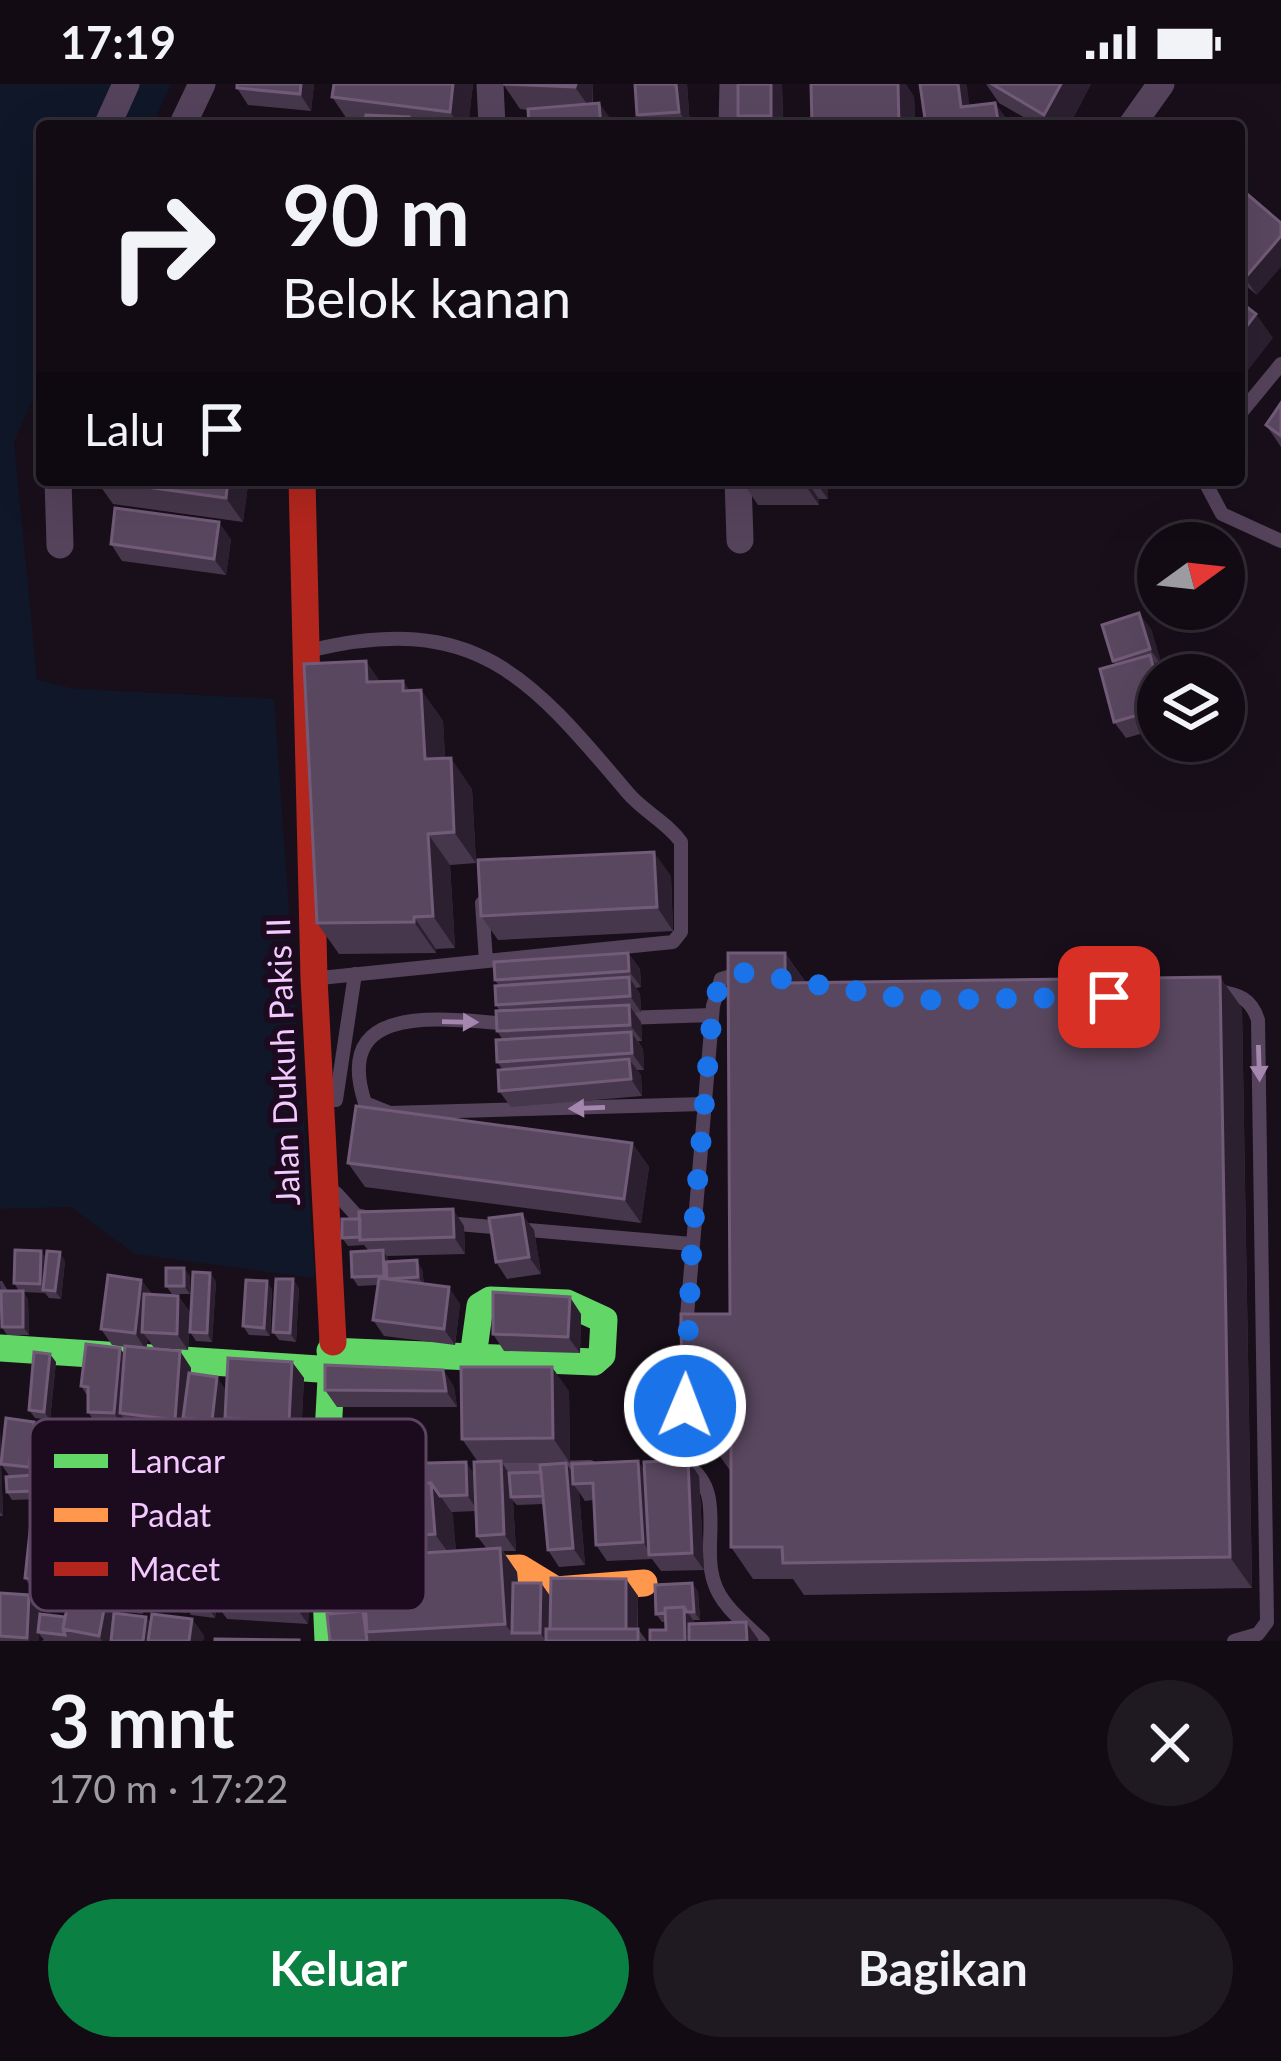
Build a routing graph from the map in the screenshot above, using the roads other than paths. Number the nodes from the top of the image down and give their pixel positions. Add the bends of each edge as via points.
1 (126, 84) edge
2 (202, 84) edge
3 (490, 84) edge
4 (733, 84) edge
5 (1161, 84) edge
6 (110, 120) edge
7 (185, 120) edge
8 (492, 120) edge
9 (732, 120) edge
10 (1135, 120) edge
11 (1281, 364) edge
12 (1245, 408) edge
13 (58, 486) edge
14 (302, 486) edge
15 (738, 486) edge
16 (1207, 486) edge
17 (740, 540) dead end
18 (1281, 541) edge
19 (60, 545) dead end
20 (307, 652) junction
21 (681, 862) junction
22 (660, 863) edge
23 (481, 879) edge
24 (486, 961) junction
25 (355, 974) junction
26 (757, 974) edge
27 (314, 978) junction
28 (1199, 992) edge
29 (712, 1015) junction
30 (604, 1019) edge
31 (538, 1023) edge
32 (704, 1104) junction
33 (399, 1220) edge
34 (422, 1221) edge
35 (692, 1244) junction
36 (686, 1344) edge
37 (0, 1348) edge
38 (472, 1357) junction
39 (332, 1360) junction
40 (686, 1364) edge
41 (325, 1419) edge
42 (687, 1465) junction
43 (666, 1466) edge
44 (601, 1467) edge
45 (493, 1470) edge
46 (440, 1572) edge
47 (644, 1583) dead end
48 (332, 1611) edge
49 (328, 1641) edge
50 (763, 1641) edge
51 (1234, 1641) edge

1 - 6 street
2 - 7 street
3 - 8 street
4 - 9 street
5 - 10 street
11 - 12 lane
13 - 19 street
14 - 20 street, Jalan Dukuh Pakis II
15 - 17 street
16 - 18 lane via 1222,514
20 - 21 lane via 411,637 484,653 580,731 644,813 679,838
20 - 27 street, Jalan Dukuh Pakis II
21 - 22 lane
21 - 24 lane via 673,942
23 - 24 lane
24 - 25 lane
25 - 27 lane
25 - 33 lane via 332,1177 356,1215
26 - 29 lane via 721,979
27 - 39 street, Jalan Dukuh Pakis II
28 -> 51 lane via 1241,996 1258,1021 1267,1622
29 - 30 lane
29 - 32 lane
32 -> 31 lane via 390,1113 365,1103 356,1074 364,1041 381,1027
32 - 35 lane
34 - 35 lane
35 - 36 lane
37 - 39 street
38 - 38 street via 480,1306 490,1300 601,1316 599,1359
38 - 39 street
39 - 41 street, Jalan Dukuh Pakis II
40 - 42 lane
42 - 43 lane
42 - 50 lane via 709,1498 713,1582
44 - 45 lane
46 - 47 street via 509,1566 556,1590
48 - 49 street, Jalan Dukuh Pakis II

